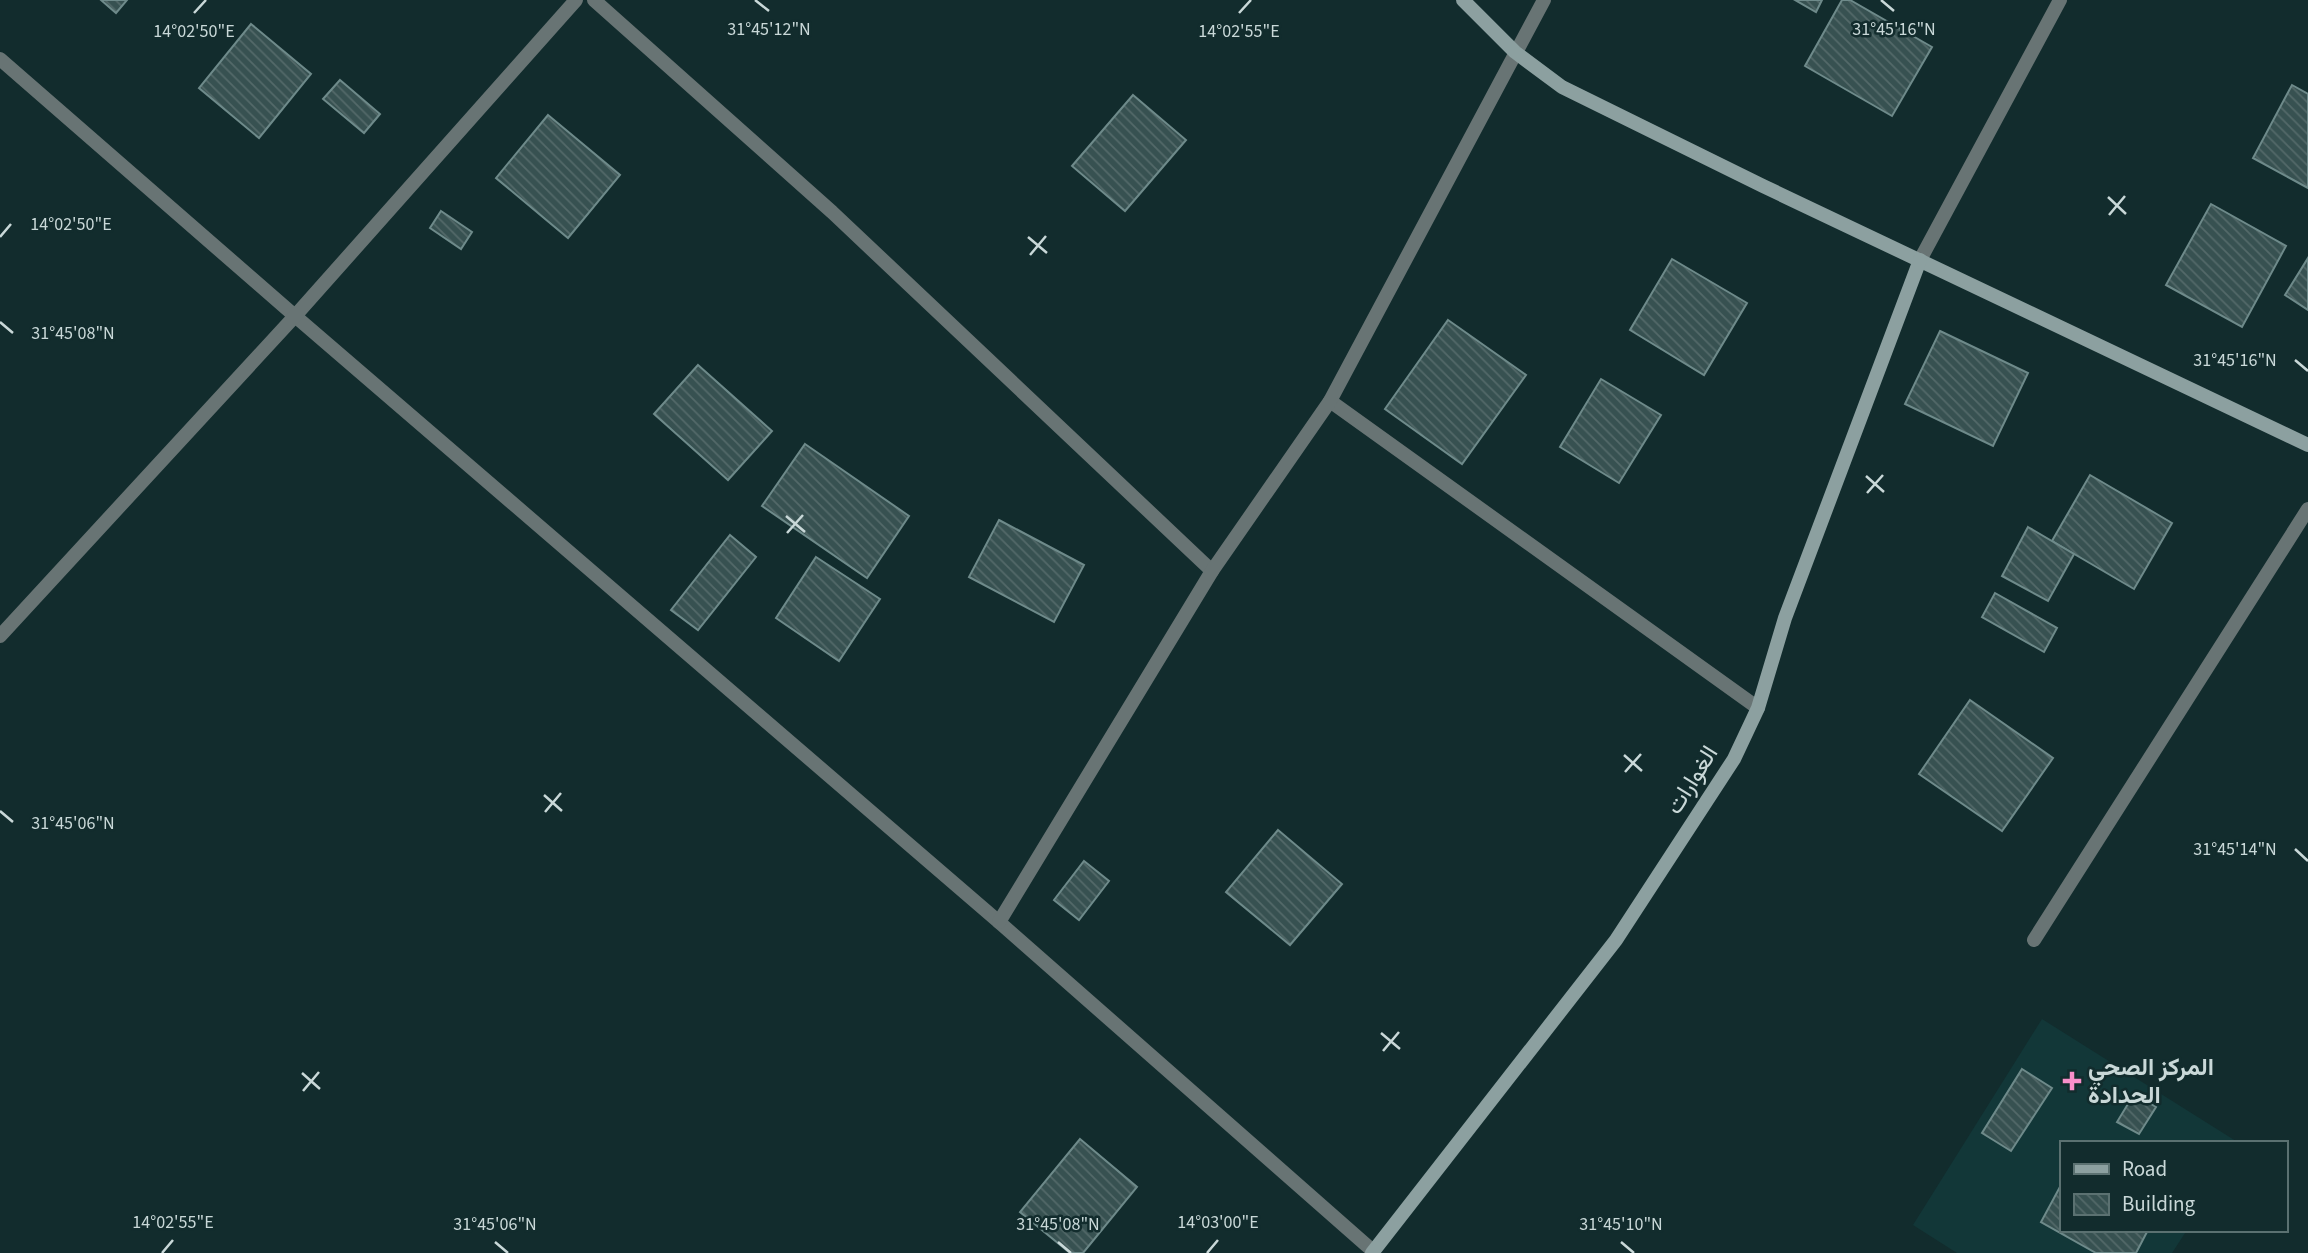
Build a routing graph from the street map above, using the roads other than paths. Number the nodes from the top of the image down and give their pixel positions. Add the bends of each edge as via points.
1 (576, 0) edge
2 (594, 0) edge
3 (1463, 0) edge
4 (1544, 0) edge
5 (2060, 0) edge
6 (1515, 52) junction
7 (0, 59) edge
8 (1920, 260) junction
9 (296, 316) junction
10 (1331, 401) junction
11 (2308, 445) edge
12 (2308, 509) edge
13 (1212, 571) junction
14 (0, 636) edge
15 (1758, 708) junction
16 (999, 922) junction
17 (2034, 940) dead end
18 (1372, 1252) edge

1 - 9 street
2 - 13 street via 832,212
3 - 6 street
4 - 6 street
5 - 8 street
6 - 8 street via 1592,103
6 - 10 street
7 - 9 street
8 - 11 street
8 - 15 street, الغوارات via 1785,618
9 - 14 street
9 - 16 street
10 - 13 street
10 - 15 street
12 - 17 street
13 - 16 street
15 - 18 street, الغوارات via 1734,759 1616,940
16 - 18 street

